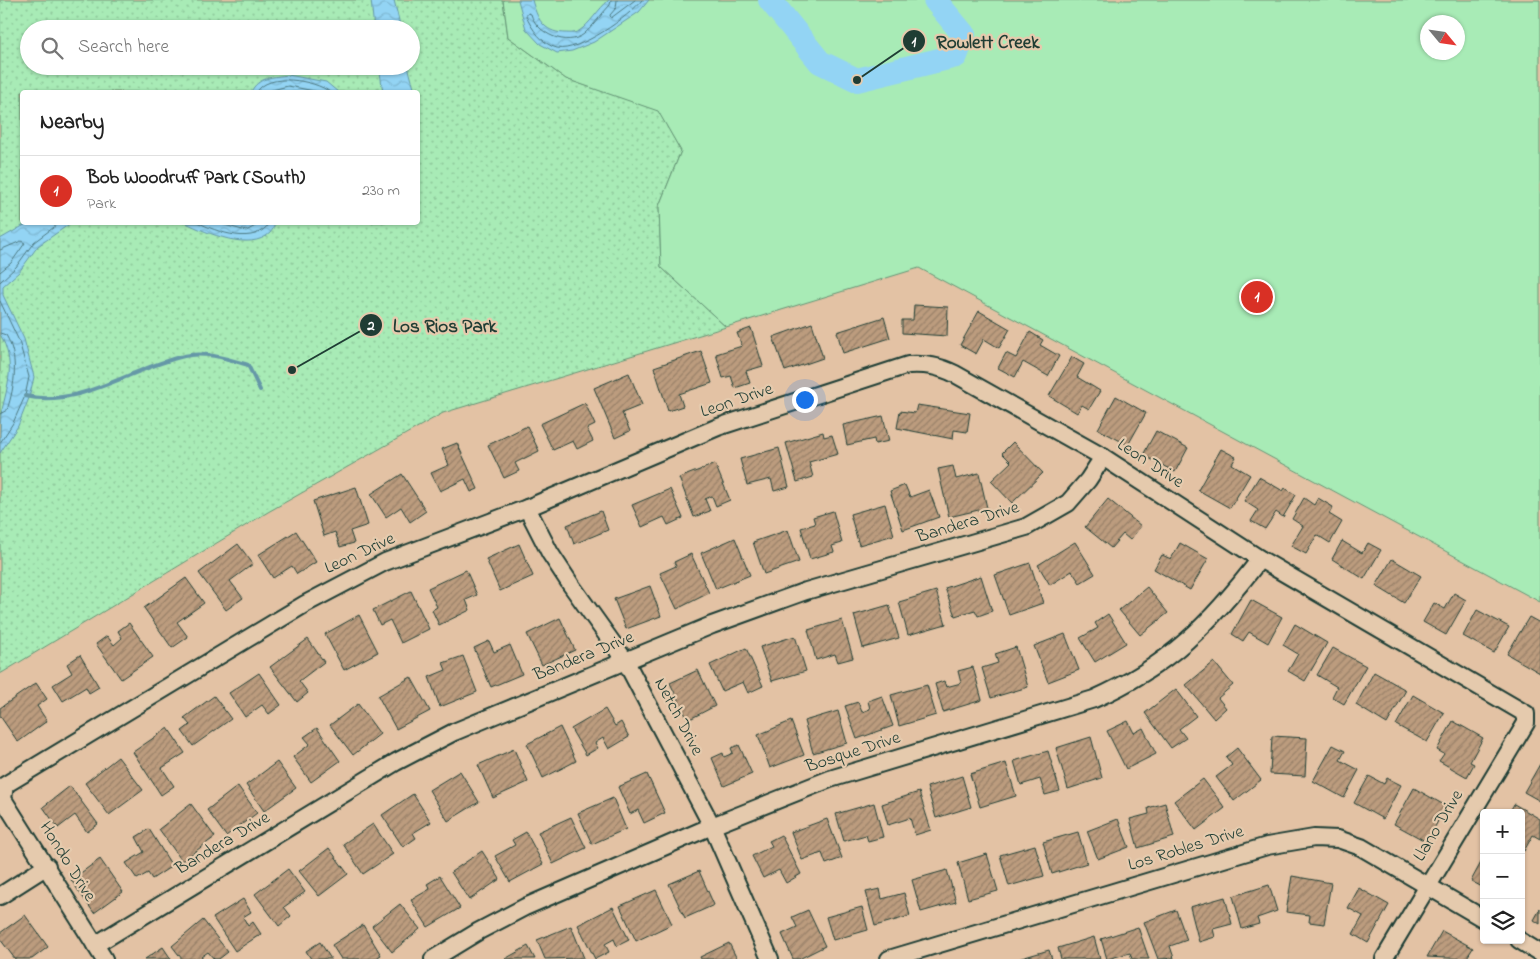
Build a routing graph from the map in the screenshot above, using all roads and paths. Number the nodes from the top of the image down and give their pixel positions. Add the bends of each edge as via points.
1 (1103, 457) junction
2 (527, 508) junction
3 (1260, 559) junction
4 (626, 662) junction
5 (1526, 714) joint
6 (5, 785) joint
7 (712, 826) junction
8 (47, 866) junction
9 (1427, 885) junction
10 (0, 896) edge
11 (1480, 917) edge
12 (1525, 944) edge
13 (99, 952) edge
14 (1540, 953) edge
15 (433, 959) edge
16 (770, 959) edge
17 (889, 959) edge
18 (1384, 959) edge

1 - 2 street, Leon Drive via 938,365 908,365 718,428
1 - 3 street, Leon Drive
1 - 4 street, Bandera Drive via 1068,503 1026,527 806,591 712,625
2 - 4 street, Netch Drive via 550,553
2 - 6 street, Leon Drive via 385,562 305,604
3 - 5 street, Leon Drive
3 - 7 street, Bosque Drive via 1203,628 1160,663 1123,687 1094,699 830,779
4 - 7 street, Netch Drive
4 - 13 street, Bandera Drive via 454,732 396,762
5 - 9 street, Llano Drive via 1526,723
6 - 8 street, Hondo Drive via 3,799
7 - 15 street, Bosque Drive via 525,907
7 - 16 street, Netch Drive
8 - 10 street
8 - 13 street, Hondo Drive
9 - 11 street, Los Robles Drive
9 - 17 street, Los Robles Drive via 1361,847 1338,839 1314,838 1267,846
9 - 18 street, Llano Drive
12 - 14 street

